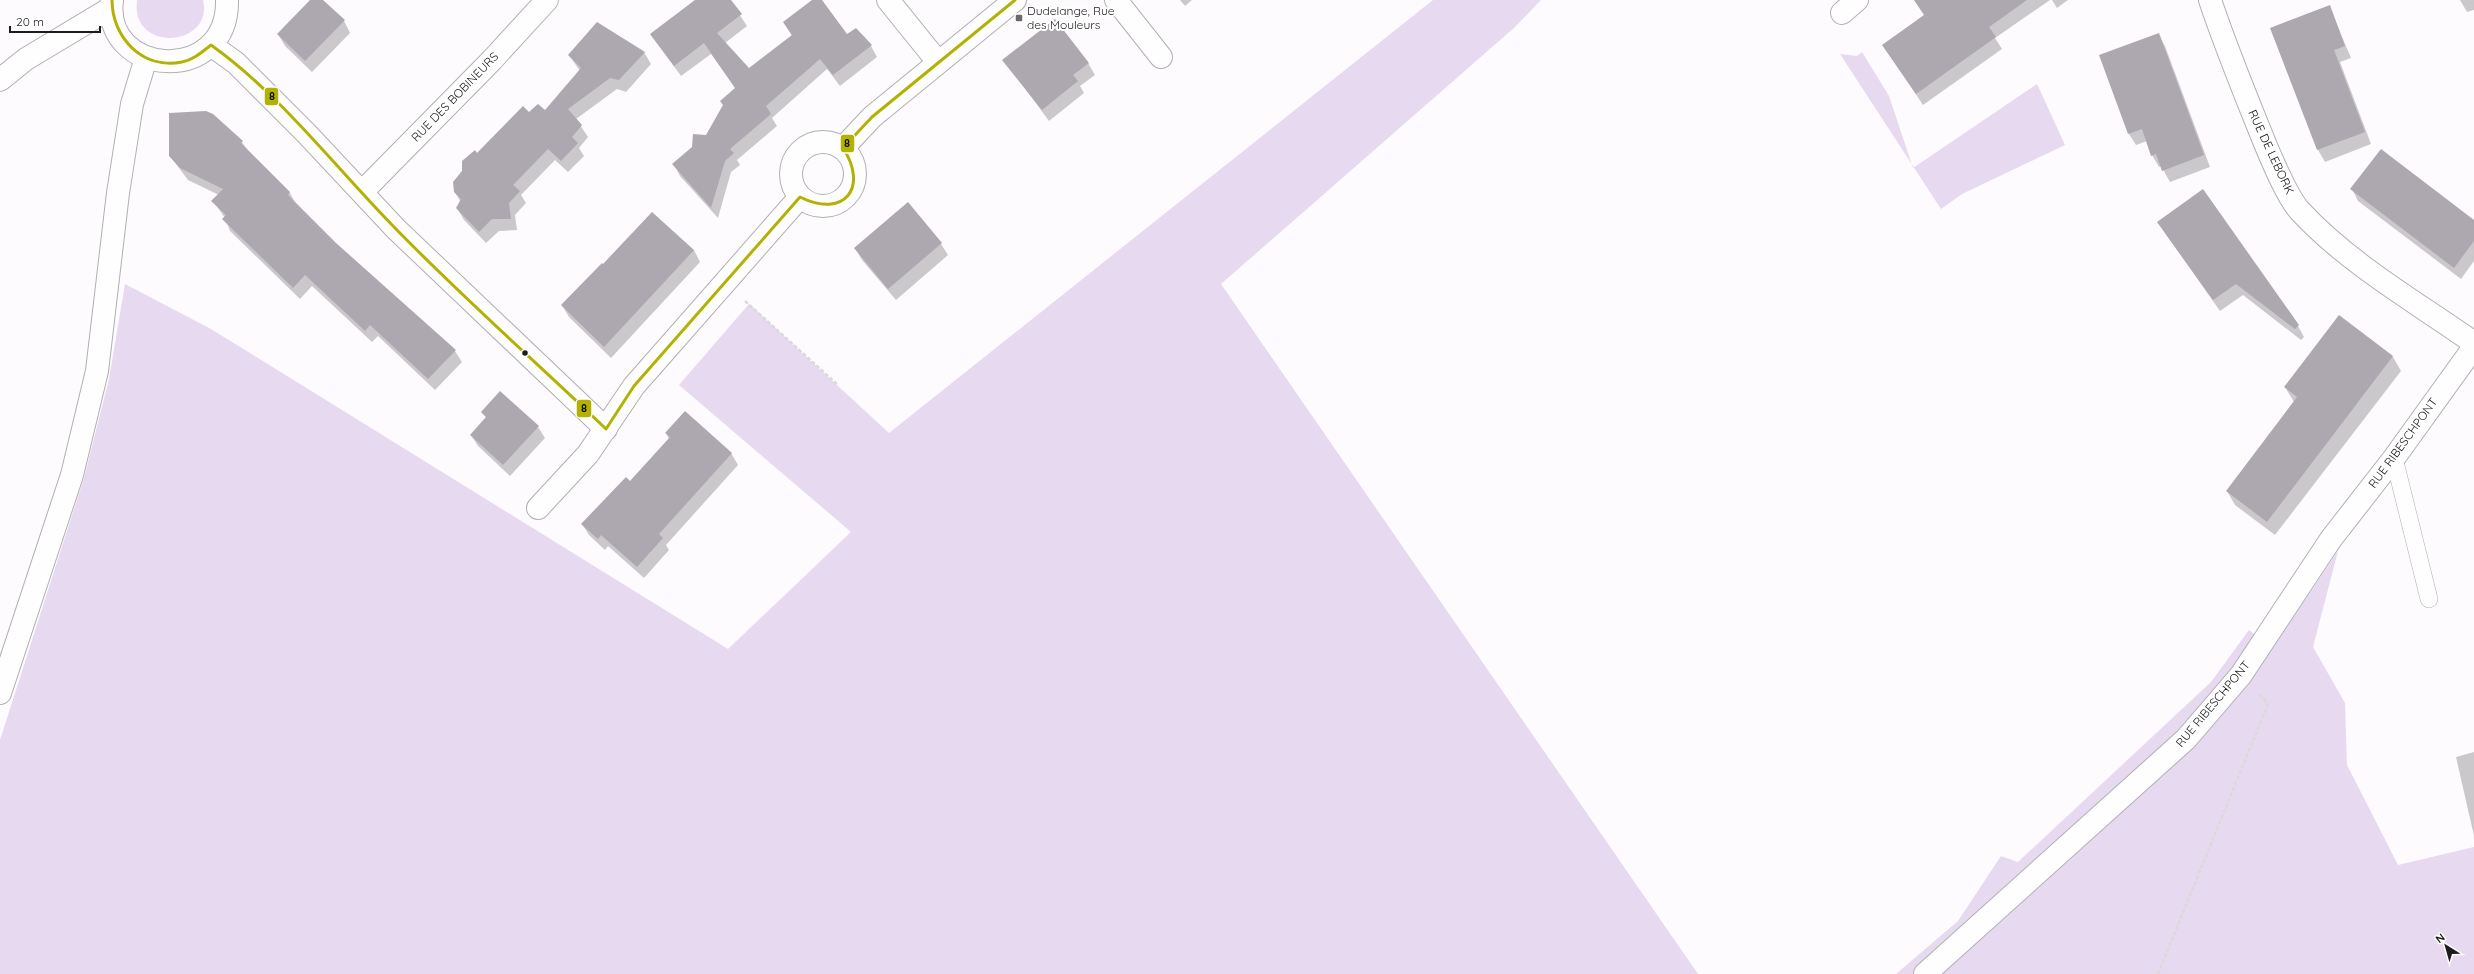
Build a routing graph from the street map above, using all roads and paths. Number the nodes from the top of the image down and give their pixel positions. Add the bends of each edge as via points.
1 (227, 0) edge
2 (547, 0) edge
3 (888, 0) edge
4 (1014, 0) edge
5 (1116, 0) edge
6 (2210, 0) edge
7 (112, 4) edge
8 (211, 45) junction
9 (1161, 57) dead end
10 (146, 58) junction
11 (938, 62) junction
12 (0, 80) edge
13 (843, 148) junction
14 (362, 192) junction
15 (800, 197) junction
16 (725, 282) junction
17 (2474, 343) edge
18 (2474, 347) edge
19 (838, 385) dead end
20 (606, 429) junction
21 (2394, 458) junction
22 (538, 508) dead end
23 (2429, 599) dead end
24 (0, 693) edge
25 (2268, 704) dead end
26 (1925, 974) edge
27 (2158, 974) edge

1 - 8 street via 228,13 222,30
2 - 14 street, RUE DES BOBINEURS via 492,60
3 - 11 street
4 - 11 street
5 - 9 street
6 - 17 street, RUE DE LEBORK via 2228,55 2275,166 2299,210 2330,239 2366,267
7 - 10 street via 116,29 128,46
7 - 12 street via 26,59
8 - 10 street via 197,56 180,62
8 - 14 street via 236,63
10 - 24 street via 132,104 122,164 95,378 72,476
11 - 13 street via 872,117
13 - 15 street via 833,143 820,142 809,145 799,153 793,163 791,175 793,187
13 - 15 street via 852,159 856,172 854,185 848,196 837,204 824,207 811,204
14 - 20 street via 396,229
15 - 16 street
16 - 19 path
16 - 20 street via 634,386
18 - 21 street, RUE RIBESCHPONT
20 - 22 street via 588,454
21 - 23 lane
21 - 26 street, RUE RIBESCHPONT via 2330,539 2241,675 2186,739
25 - 27 path

